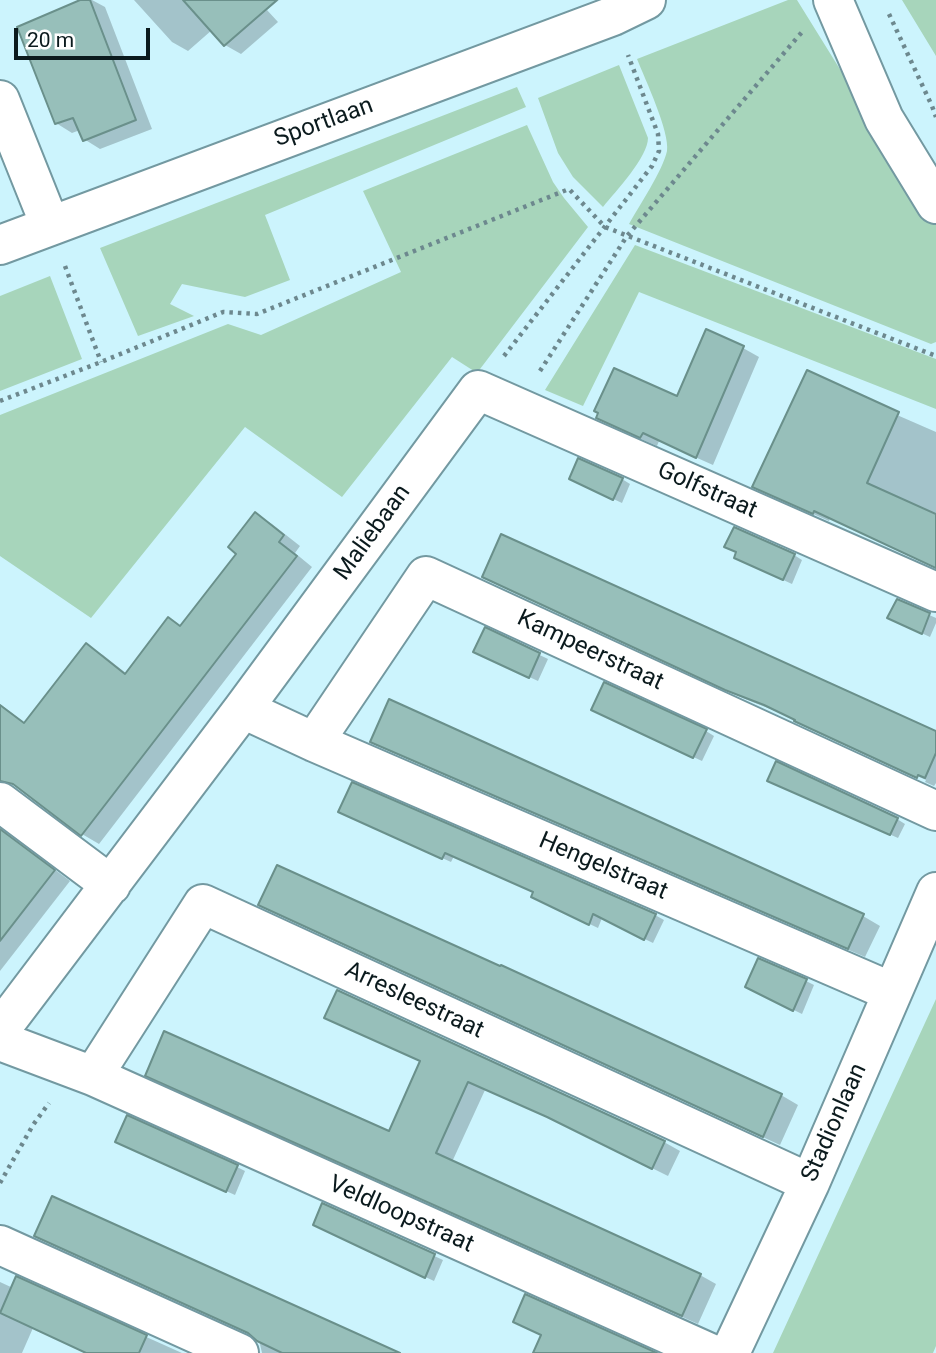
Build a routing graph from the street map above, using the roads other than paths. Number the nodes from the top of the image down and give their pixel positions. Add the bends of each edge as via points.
1 (833, 0) edge
2 (630, 8) edge
3 (0, 100) edge
4 (936, 204) edge
5 (50, 225) junction
6 (0, 245) edge
7 (478, 390) joint
8 (936, 592) edge
9 (243, 709) junction
10 (314, 742) junction
11 (0, 802) edge
12 (936, 811) edge
13 (111, 885) junction
14 (936, 893) edge
15 (892, 992) junction
16 (0, 1030) edge
17 (0, 1041) edge
18 (93, 1076) junction
19 (810, 1183) junction
20 (0, 1245) edge
21 (239, 1353) edge
22 (709, 1353) edge
23 (730, 1353) edge

1 - 4 street via 884,119
2 - 5 street, Sportlaan
3 - 5 street
5 - 6 street, Sportlaan
7 - 8 street, Golfstraat
7 - 9 street, Maliebaan
9 - 10 street
9 - 13 street, Maliebaan
10 - 12 street, Kampeerstraat via 426,576
10 - 15 street, Hengelstraat
11 - 13 street
13 - 16 street, Maliebaan
14 - 15 street, Stadionlaan
15 - 19 street, Stadionlaan
17 - 18 street, Veldloopstraat
18 - 19 street, Arresleestraat via 203,904
18 - 22 street, Veldloopstraat
19 - 23 street, Stadionlaan
20 - 21 street

